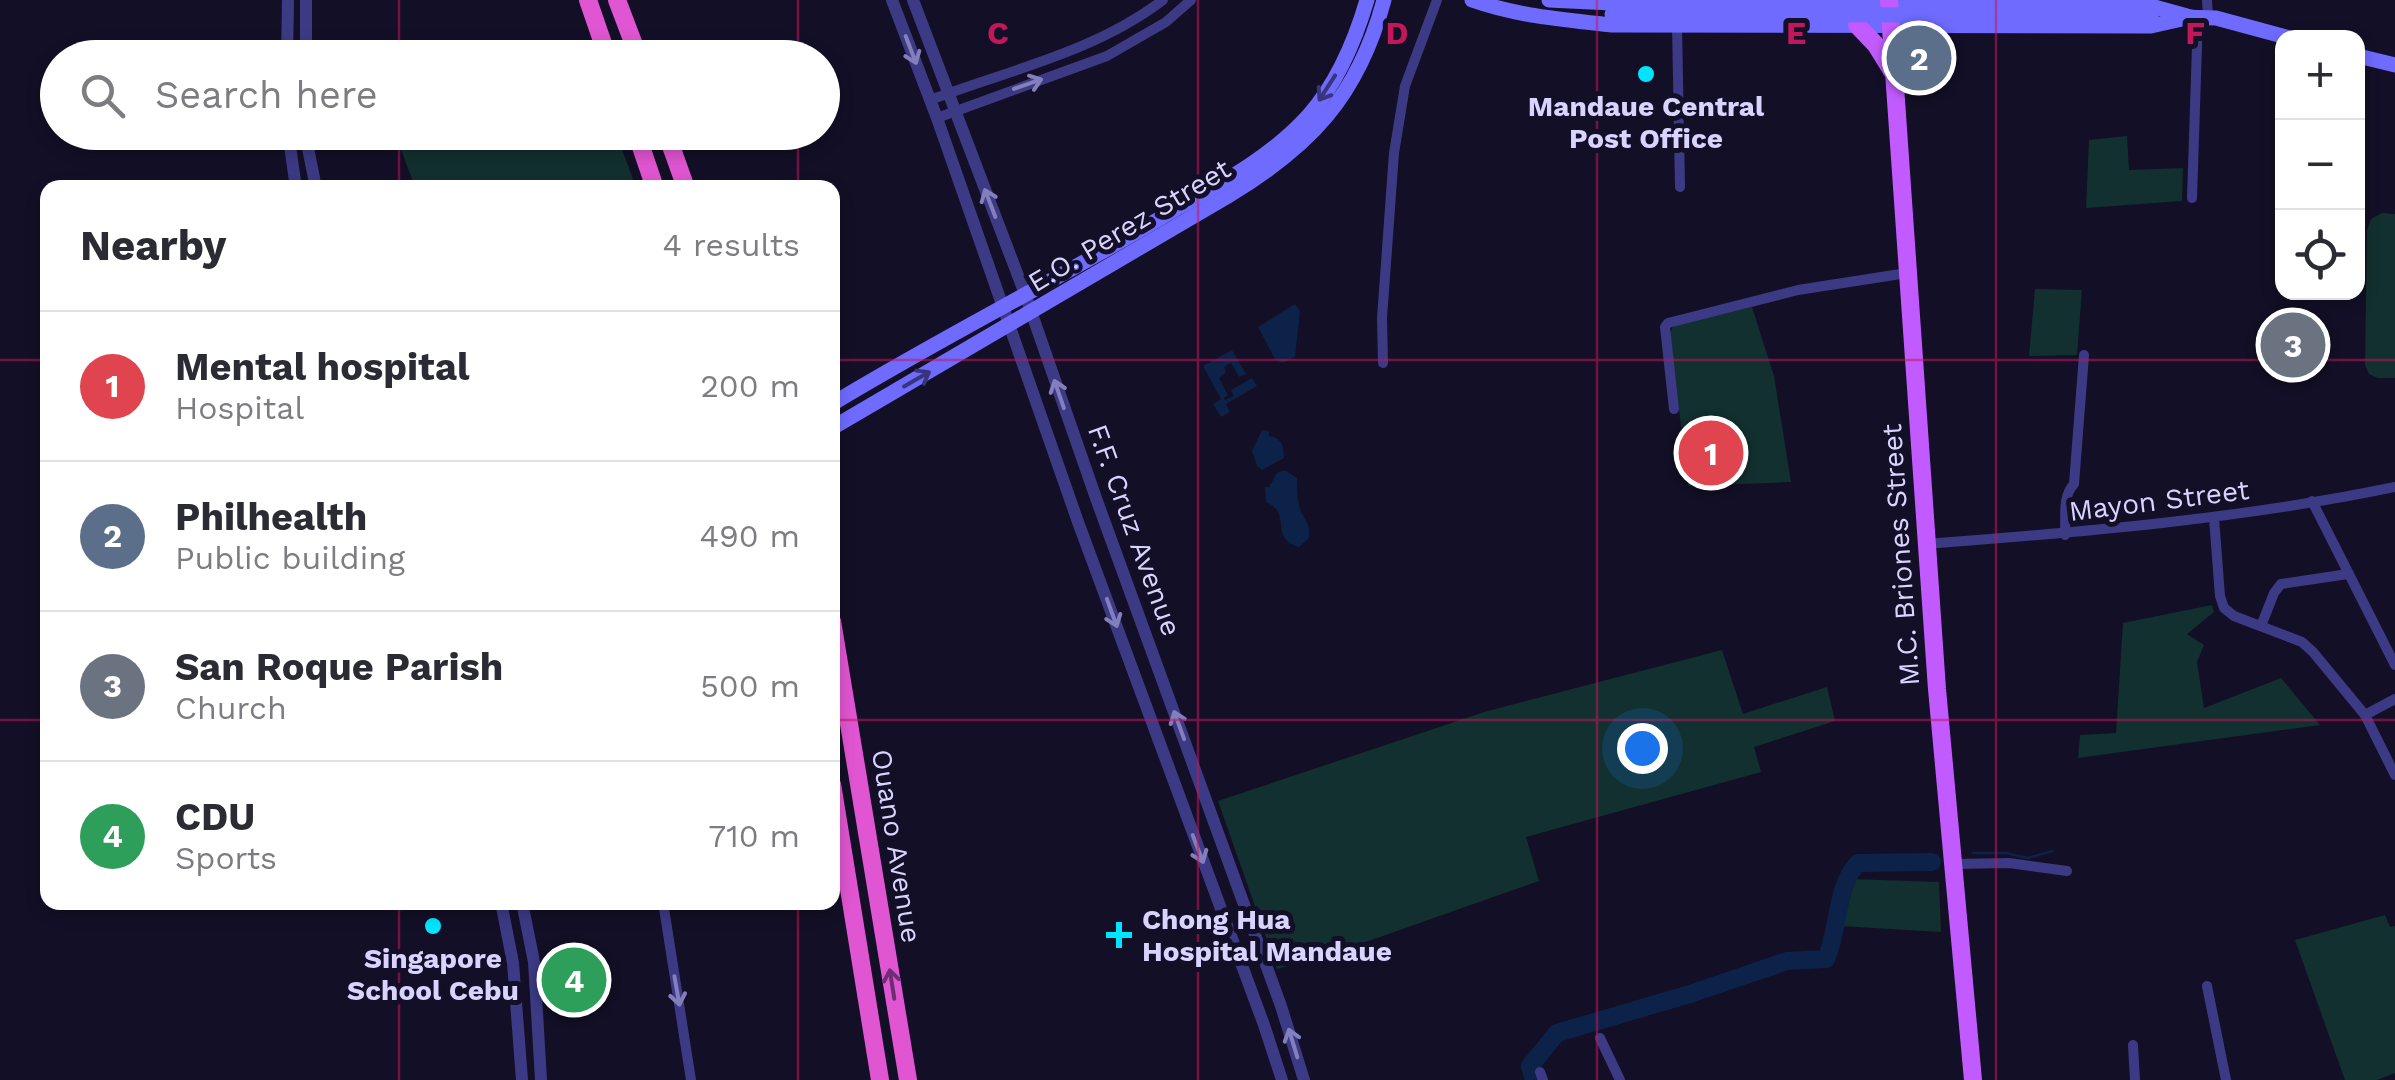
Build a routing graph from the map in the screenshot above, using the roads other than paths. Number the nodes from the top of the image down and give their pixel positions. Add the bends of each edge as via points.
1 (288, 0) edge
2 (306, 0) edge
3 (588, 0) edge
4 (618, 0) edge
5 (892, 0) edge
6 (913, 0) edge
7 (1163, 0) edge
8 (1190, 0) edge
9 (1367, 0) edge
10 (1384, 0) edge
11 (1436, 0) edge
12 (1472, 0) edge
13 (1549, 0) edge
14 (1889, 2) edge
15 (2070, 3) edge
16 (1532, 7) edge
17 (2201, 12) edge
18 (1676, 25) junction
19 (1857, 26) junction
20 (1891, 26) junction
21 (1919, 26) junction
22 (2275, 33) edge
23 (287, 40) edge
24 (306, 40) edge
25 (602, 40) edge
26 (632, 40) edge
27 (2365, 58) edge
28 (2395, 65) edge
29 (1894, 76) junction
30 (948, 93) junction
31 (930, 100) junction
32 (954, 110) junction
33 (937, 118) junction
34 (291, 150) edge
35 (308, 150) edge
36 (642, 150) edge
37 (672, 150) edge
38 (295, 180) edge
39 (314, 180) edge
40 (653, 180) edge
41 (683, 180) edge
42 (1680, 186) dead end
43 (1224, 190) junction
44 (2192, 198) dead end
45 (1907, 273) junction
46 (1024, 294) junction
47 (1002, 308) junction
48 (1031, 313) junction
49 (1008, 327) junction
50 (2084, 356) dead end
51 (1383, 363) dead end
52 (840, 399) edge
53 (1674, 408) dead end
54 (840, 423) edge
55 (2395, 487) edge
56 (2312, 501) junction
57 (2214, 518) junction
58 (2066, 534) junction
59 (1926, 544) junction
60 (2348, 574) junction
61 (2261, 626) junction
62 (2395, 666) edge
63 (840, 669) edge
64 (2395, 699) edge
65 (2366, 714) junction
66 (2395, 775) edge
67 (840, 830) edge
68 (867, 830) junction
69 (841, 836) junction
70 (1953, 864) junction
71 (2067, 871) dead end
72 (504, 910) edge
73 (524, 910) edge
74 (664, 910) edge
75 (2207, 986) dead end
76 (1600, 1038) dead end
77 (2133, 1045) dead end
78 (522, 1080) edge
79 (541, 1080) edge
80 (691, 1080) edge
81 (880, 1080) edge
82 (908, 1080) edge
83 (1282, 1080) edge
84 (1304, 1080) edge
85 (1620, 1080) edge
86 (1973, 1080) edge
87 (2135, 1080) edge
88 (2226, 1080) edge

1 - 23 street
2 - 24 street
3 - 25 highway
4 - 26 highway
5 -> 31 street, F.F. Cruz Avenue
6 - 30 street, F.F. Cruz Avenue
7 - 30 street via 1100,40
32 -> 8 street via 1107,56
9 -> 43 main road, E.O. Perez Street via 1348,54 1311,113
10 - 43 main road, E.O. Perez Street via 1364,59 1324,122 1273,167
11 - 51 street via 1405,86 1394,152
12 - 16 main road
13 - 14 main road
14 - 15 main road
14 - 20 main road, M.C. Briones Street
15 - 17 main road
16 - 17 main road, bridge via 1612,14
16 - 18 main road via 1612,25
17 - 21 main road via 2151,26
17 - 22 main road
17 - 44 street
18 - 19 main road
18 - 42 street
19 - 20 main road
19 - 29 main road
20 - 21 main road
20 - 29 main road, M.C. Briones Street
21 - 29 main road
27 - 28 main road
29 - 45 main road, M.C. Briones Street
30 - 31 street
30 - 32 street, F.F. Cruz Avenue
31 - 33 street, F.F. Cruz Avenue
32 - 33 street
46 -> 32 street, F.F. Cruz Avenue
33 - 47 street, F.F. Cruz Avenue
34 - 38 street
35 - 39 street
36 - 40 highway
37 - 41 highway
43 - 46 main road, E.O. Perez Street
43 - 48 main road, E.O. Perez Street
45 - 53 street via 1798,290 1668,323
45 - 59 main road, M.C. Briones Street
46 - 47 main road, E.O. Perez Street
46 - 48 street, F.F. Cruz Avenue
47 - 49 street, F.F. Cruz Avenue
47 - 52 main road, E.O. Perez Street
48 - 49 main road, E.O. Perez Street
84 -> 48 street, F.F. Cruz Avenue
54 -> 49 main road, E.O. Perez Street
49 -> 83 street, F.F. Cruz Avenue
50 - 58 street
55 - 56 street, Mayon Street
56 - 57 street, Mayon Street
56 - 60 street
57 - 58 street, Mayon Street
57 - 61 street via 2224,608
58 - 59 street, Mayon Street
59 - 70 main road, M.C. Briones Street
60 - 61 street via 2281,584
60 - 62 street
61 - 65 street via 2314,652
63 - 68 highway, Ouano Avenue
64 - 65 street
65 - 66 street
67 - 69 highway, Ouano Avenue
68 - 69 highway
82 -> 68 highway, Ouano Avenue
69 - 81 highway, Ouano Avenue
70 - 71 street
70 - 86 main road, M.C. Briones Street
72 - 78 street
73 - 79 street via 534,962
74 -> 80 street
75 - 88 street
76 - 85 street
77 - 87 street

